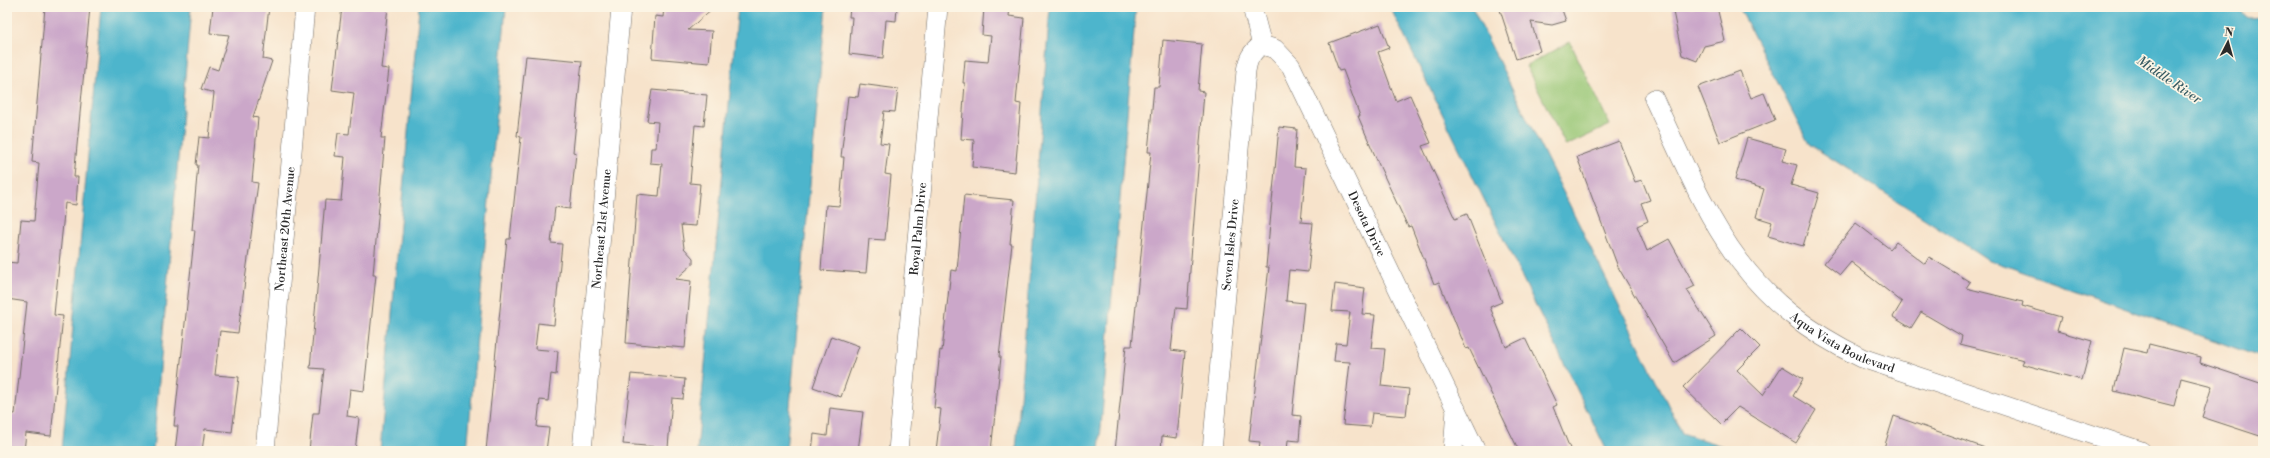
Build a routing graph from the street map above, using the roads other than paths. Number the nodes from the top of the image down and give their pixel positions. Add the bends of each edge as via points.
1 (305, 7) edge
2 (621, 7) edge
3 (938, 7) edge
4 (1252, 7) edge
5 (1262, 45) junction
6 (1654, 99) dead end
7 (1456, 406) junction
8 (265, 451) edge
9 (582, 451) edge
10 (898, 451) edge
11 (1212, 451) edge
12 (1453, 451) edge
13 (1476, 451) edge
14 (2140, 451) edge

1 - 8 street, Northeast 20th Avenue
2 - 9 street, Northeast 21st Avenue
3 - 10 street, Royal Palm Drive
4 - 5 street
5 - 7 street, Desota Drive via 1275,49 1291,66
5 - 11 street, Seven Isles Drive via 1248,59 1246,71
6 - 14 street, Aqua Vista Boulevard via 1702,203 1726,243 1751,278 1799,321 1862,358
7 - 12 street
7 - 13 street, Desota Drive

